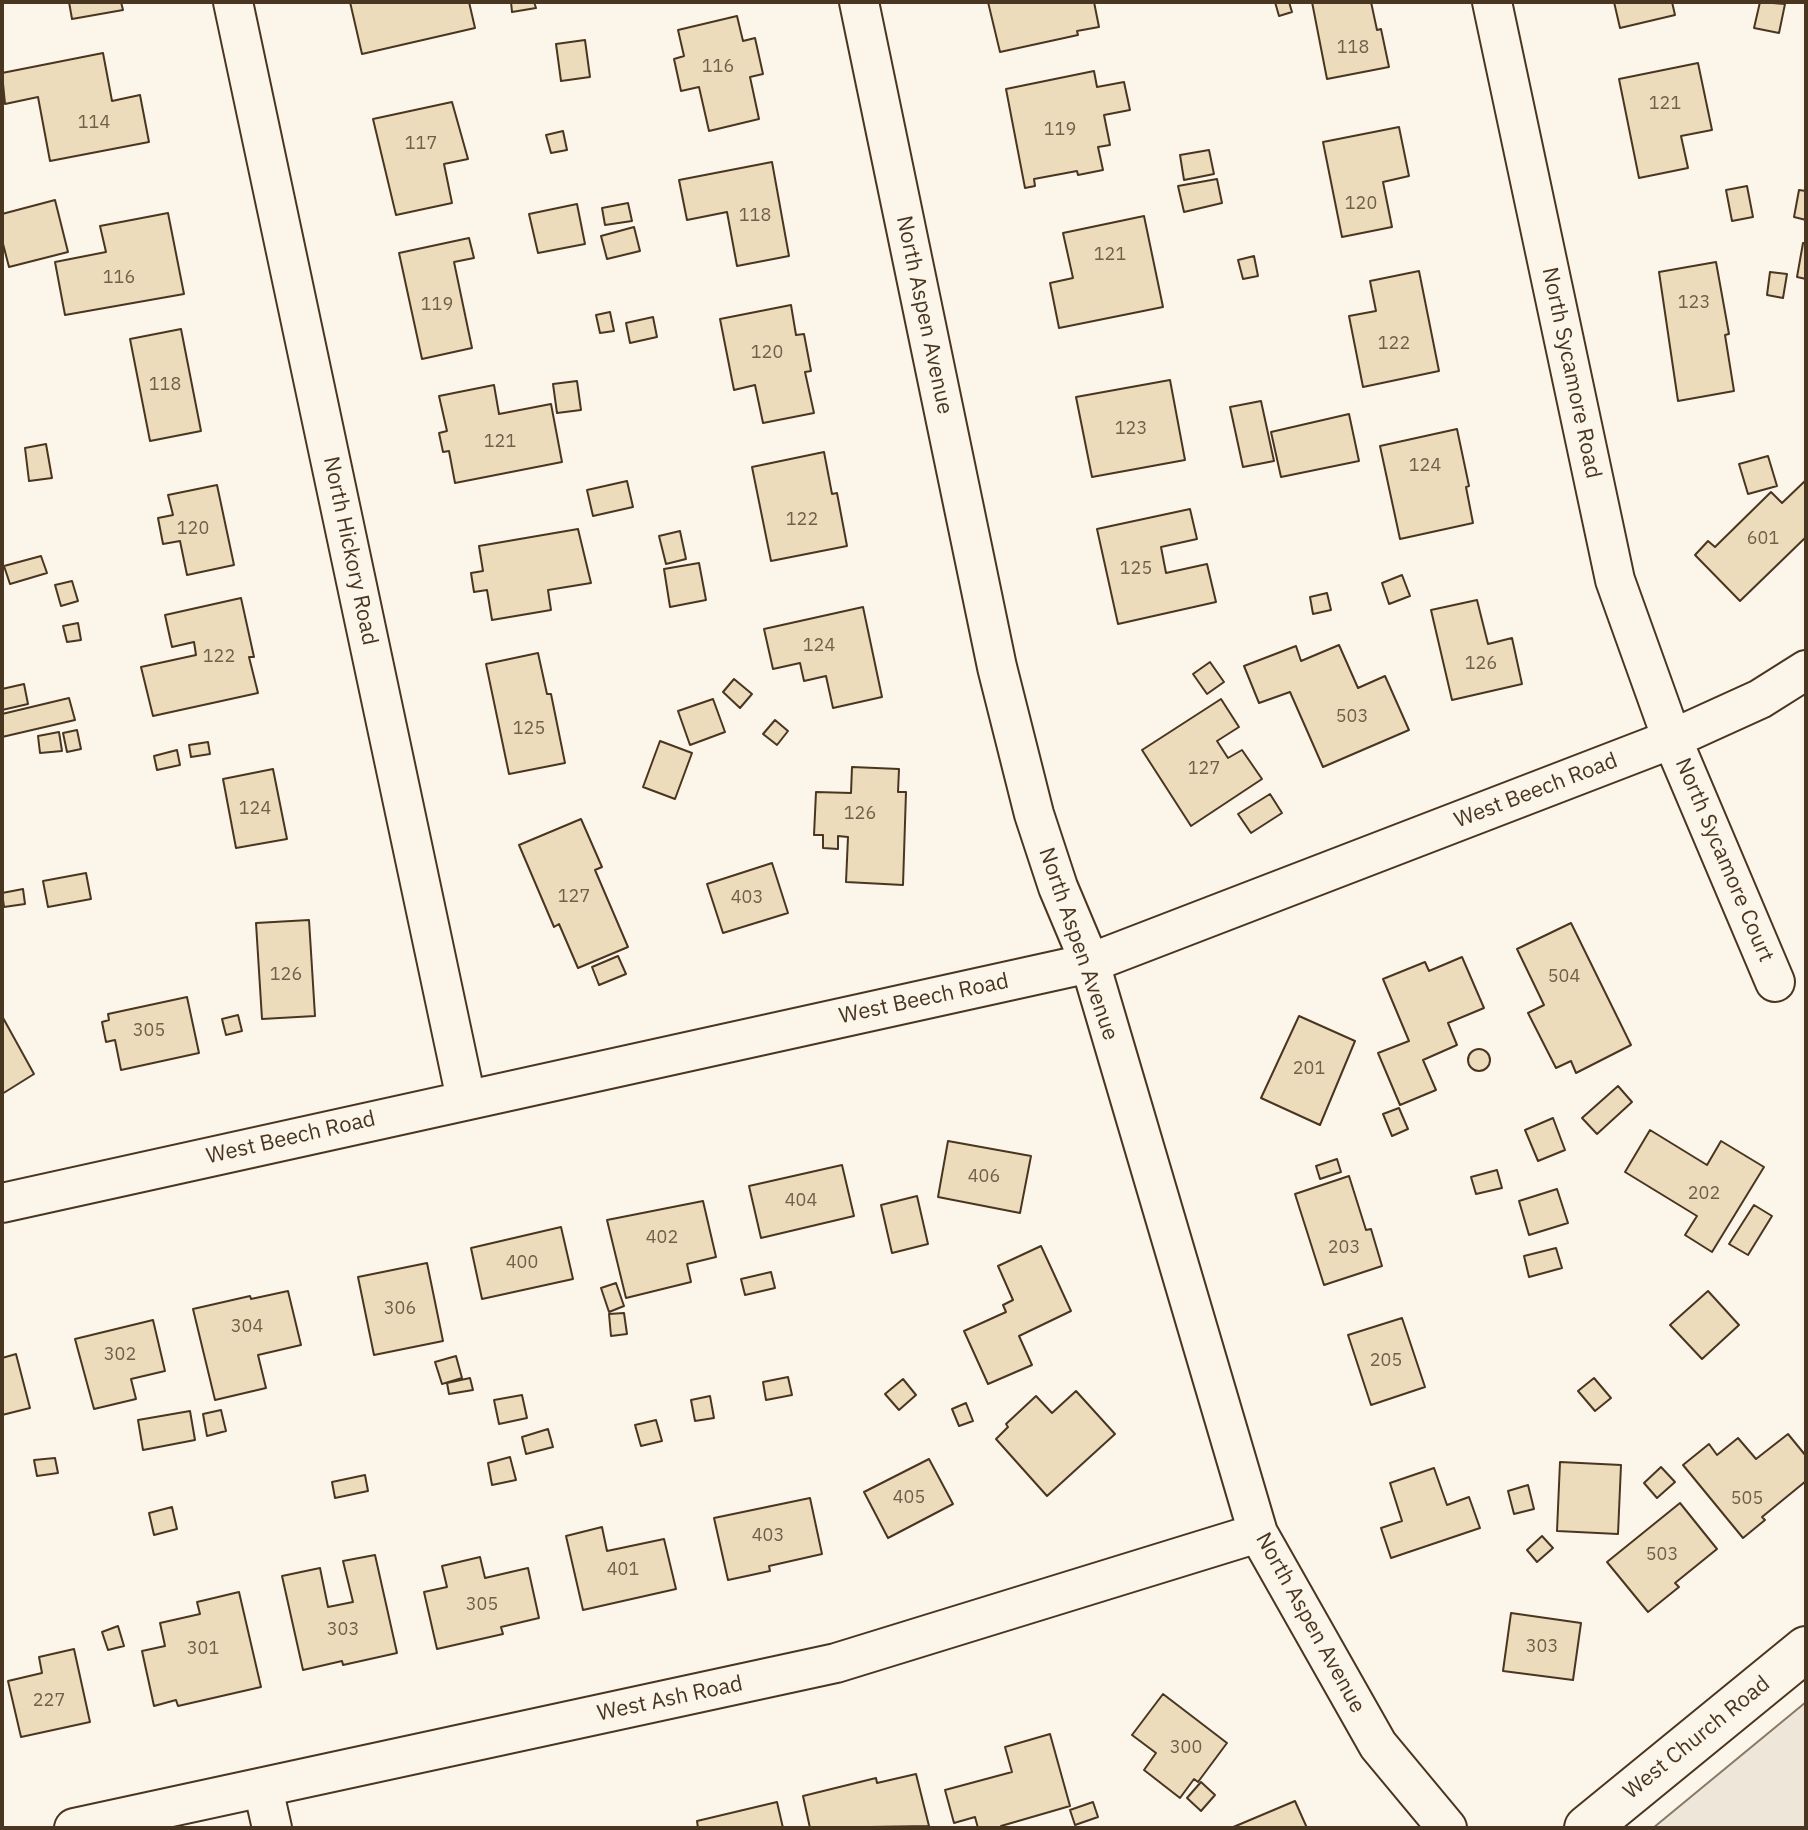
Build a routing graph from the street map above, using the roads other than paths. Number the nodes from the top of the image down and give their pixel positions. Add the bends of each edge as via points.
1 (233, 2) edge
2 (859, 2) edge
3 (1492, 2) edge
4 (1806, 670) edge
5 (1672, 739) junction
6 (1090, 963) junction
7 (1775, 982) dead end
8 (466, 1099) junction
9 (2, 1203) edge
10 (1258, 1533) junction
11 (1806, 1649) edge
12 (263, 1788) junction
13 (74, 1828) edge
14 (272, 1828) edge
15 (1447, 1828) edge
16 (1587, 1828) edge

1 - 8 street, North Hickory Road
2 - 6 street, North Aspen Avenue via 997,667 1034,814
3 - 5 street, North Sycamore Road via 1615,580
4 - 5 street, West Beech Road via 1760,699
5 - 6 street, West Beech Road
5 - 7 street, North Sycamore Court
6 - 8 street, West Beech Road
6 - 10 street, North Aspen Avenue
8 - 9 street, West Beech Road
10 - 12 street, West Ash Road via 836,1663
10 - 15 street, North Aspen Avenue via 1378,1745
11 - 16 main road, West Church Road
12 - 13 street, West Ash Road
12 - 14 street

